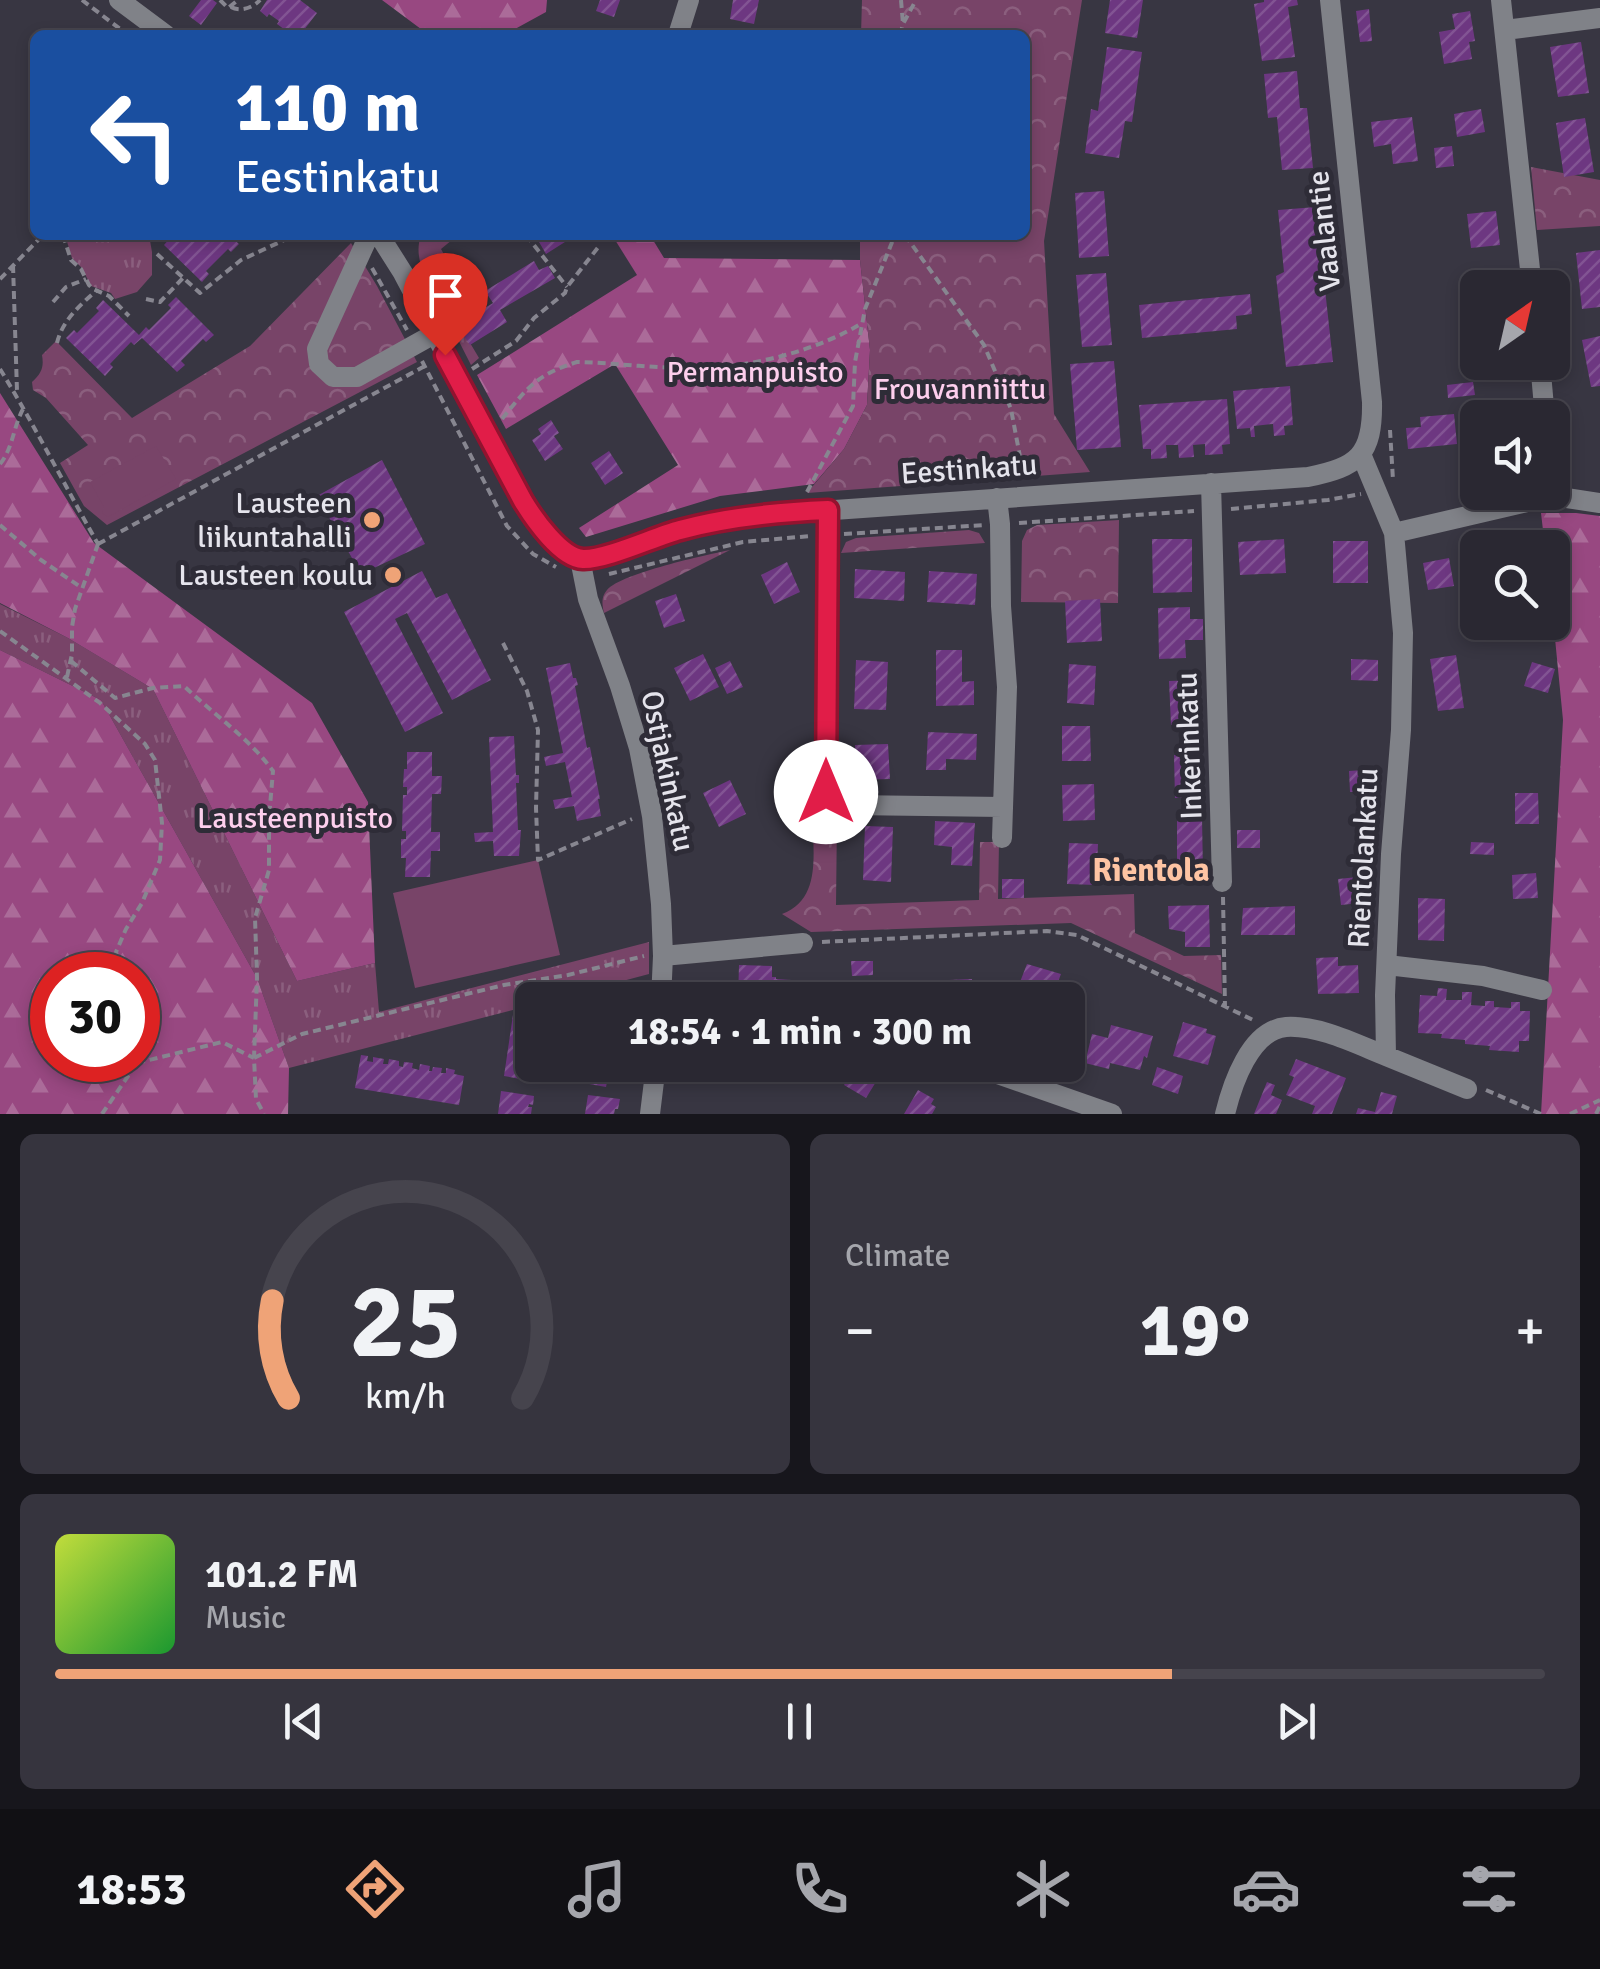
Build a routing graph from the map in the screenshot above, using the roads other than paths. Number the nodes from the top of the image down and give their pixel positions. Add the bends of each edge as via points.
1 (119, 0) edge
2 (689, 0) edge
3 (1330, 0) edge
4 (1502, 0) edge
5 (1600, 18) edge
6 (159, 30) edge
7 (680, 30) edge
8 (1505, 30) junction
9 (382, 240) edge
10 (366, 243) edge
11 (1530, 270) edge
12 (434, 334) junction
13 (1361, 454) junction
14 (1211, 483) junction
15 (1570, 496) edge
16 (997, 498) junction
17 (1600, 503) edge
18 (828, 510) junction
19 (1483, 510) edge
20 (1394, 533) junction
21 (582, 568) junction
22 (1003, 807) junction
23 (1002, 838) dead end
24 (1222, 882) road end
25 (802, 943) road end
26 (663, 956) junction
27 (1387, 964) junction
28 (662, 982) edge
29 (1542, 990) dead end
30 (1386, 1056) junction
31 (654, 1082) edge
32 (1021, 1082) edge
33 (1467, 1089) road end
34 (650, 1114) edge
35 (1112, 1114) edge
36 (1225, 1114) edge

1 - 6 street
2 - 7 street
3 - 13 street, Vaalantie via 1372,402 1372,429
4 - 8 street
5 - 8 street
8 - 11 street
9 - 12 street
10 - 12 street via 317,349 320,364 333,377 357,377
12 - 21 street via 523,501
13 - 14 street, Eestinkatu via 1321,474
13 - 20 street, Rientolankatu
14 - 16 street, Eestinkatu
14 - 24 street, Inkerinkatu
15 - 17 street
16 - 18 street, Eestinkatu
16 - 22 street via 1007,687
18 - 21 street, Eestinkatu via 676,531 596,557
18 - 22 street via 830,799 849,805
19 - 20 street
20 - 27 street, Rientolankatu via 1403,632
21 - 26 street, Ostjakinkatu via 638,748 652,816
22 - 23 street
25 - 26 street
26 - 28 street, Ostjakinkatu
27 - 29 street
27 - 30 street, Rientolankatu
30 - 33 street
30 - 36 street via 1313,1030 1274,1030 1244,1061
31 - 34 street
32 - 35 street

